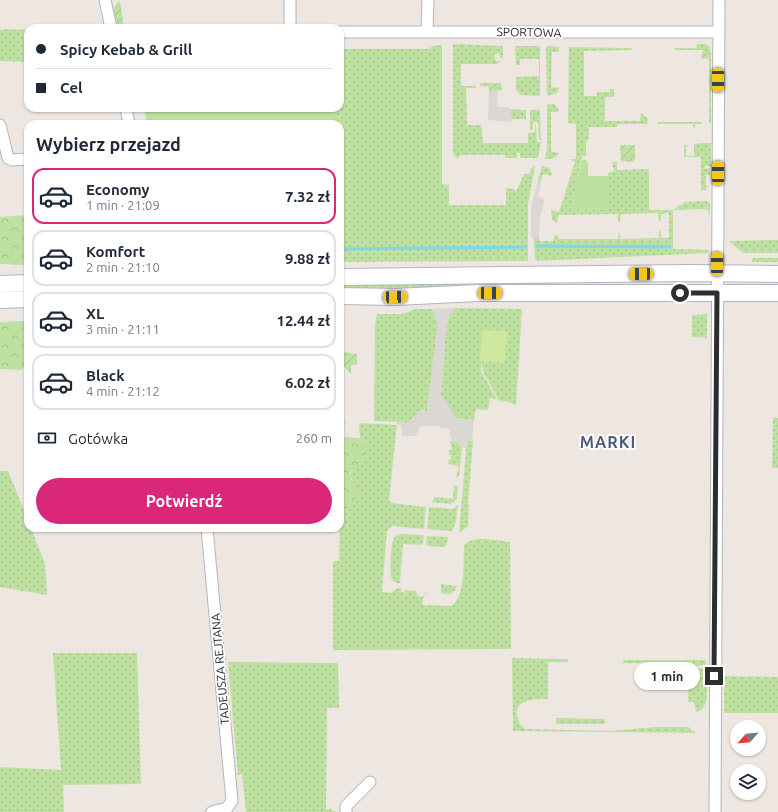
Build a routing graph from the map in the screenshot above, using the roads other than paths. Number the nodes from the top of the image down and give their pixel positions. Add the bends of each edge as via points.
1 (106, 0) edge
2 (290, 0) edge
3 (428, 0) edge
4 (719, 0) edge
5 (110, 24) edge
6 (290, 24) edge
7 (427, 31) junction
8 (344, 32) edge
9 (718, 32) junction
10 (0, 125) edge
11 (4, 158) edge
12 (24, 159) edge
13 (717, 273) junction
14 (778, 274) edge
15 (344, 277) edge
16 (0, 284) edge
17 (24, 284) edge
18 (717, 293) junction
19 (778, 294) edge
20 (344, 296) edge
21 (24, 299) edge
22 (0, 300) edge
23 (207, 532) edge
24 (370, 782) dead end
25 (346, 809) edge
26 (212, 812) edge
27 (715, 812) edge

1 - 5 street
2 - 6 street
3 - 7 street
4 - 9 street
7 - 8 street, SPORTOWA
7 - 9 street, SPORTOWA
9 - 13 street
10 - 11 street
11 - 12 street
13 - 14 main road
13 - 15 main road
13 - 18 street
16 - 17 main road
18 - 19 main road
18 - 20 main road
18 - 27 street
21 - 22 main road
23 - 26 street, TADEUSZA REJTANA via 232,801 227,808
24 - 25 street

